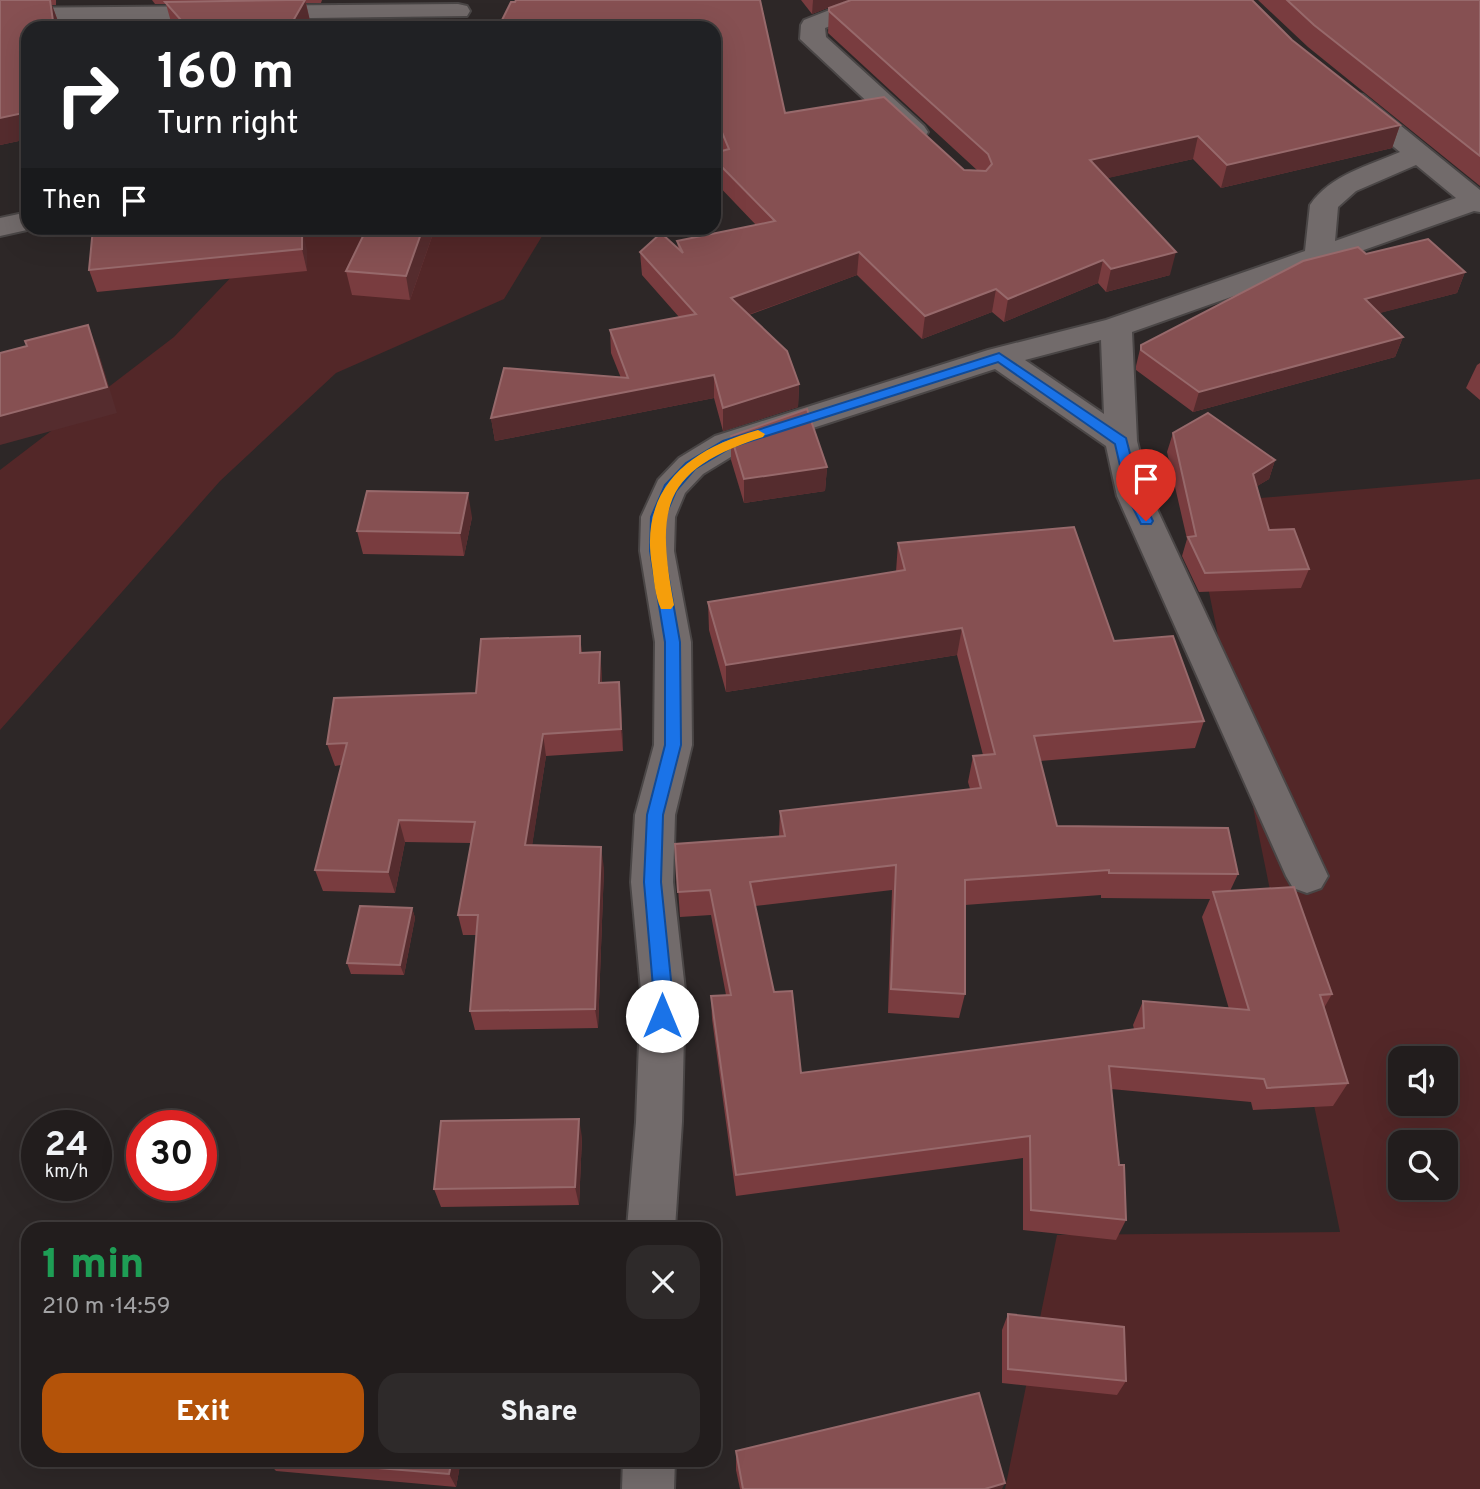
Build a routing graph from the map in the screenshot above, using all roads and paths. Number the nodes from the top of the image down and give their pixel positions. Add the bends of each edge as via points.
1 (880, 0) edge
2 (458, 13) edge
3 (0, 15) edge
4 (1338, 89) edge
5 (933, 149) edge
6 (1421, 153) junction
7 (1478, 202) edge
8 (21, 223) edge
9 (0, 228) edge
10 (1319, 256) junction
11 (1116, 327) junction
12 (999, 357) junction
13 (1121, 441) junction
14 (1307, 876) dead end
15 (651, 1222) edge
16 (649, 1467) edge
17 (648, 1489) edge

1 - 5 street via 813,25 813,39
2 - 3 street
4 - 6 street
6 - 7 street
6 - 10 street via 1346,185 1324,205
7 - 10 street
8 - 9 street
10 - 11 street
11 - 12 street
11 - 13 street
12 - 13 street
12 - 15 street via 727,444 691,466 670,488 658,517 657,551 673,642 673,745 655,815 652,882 663,990
13 - 14 street via 1134,496
16 - 17 street

